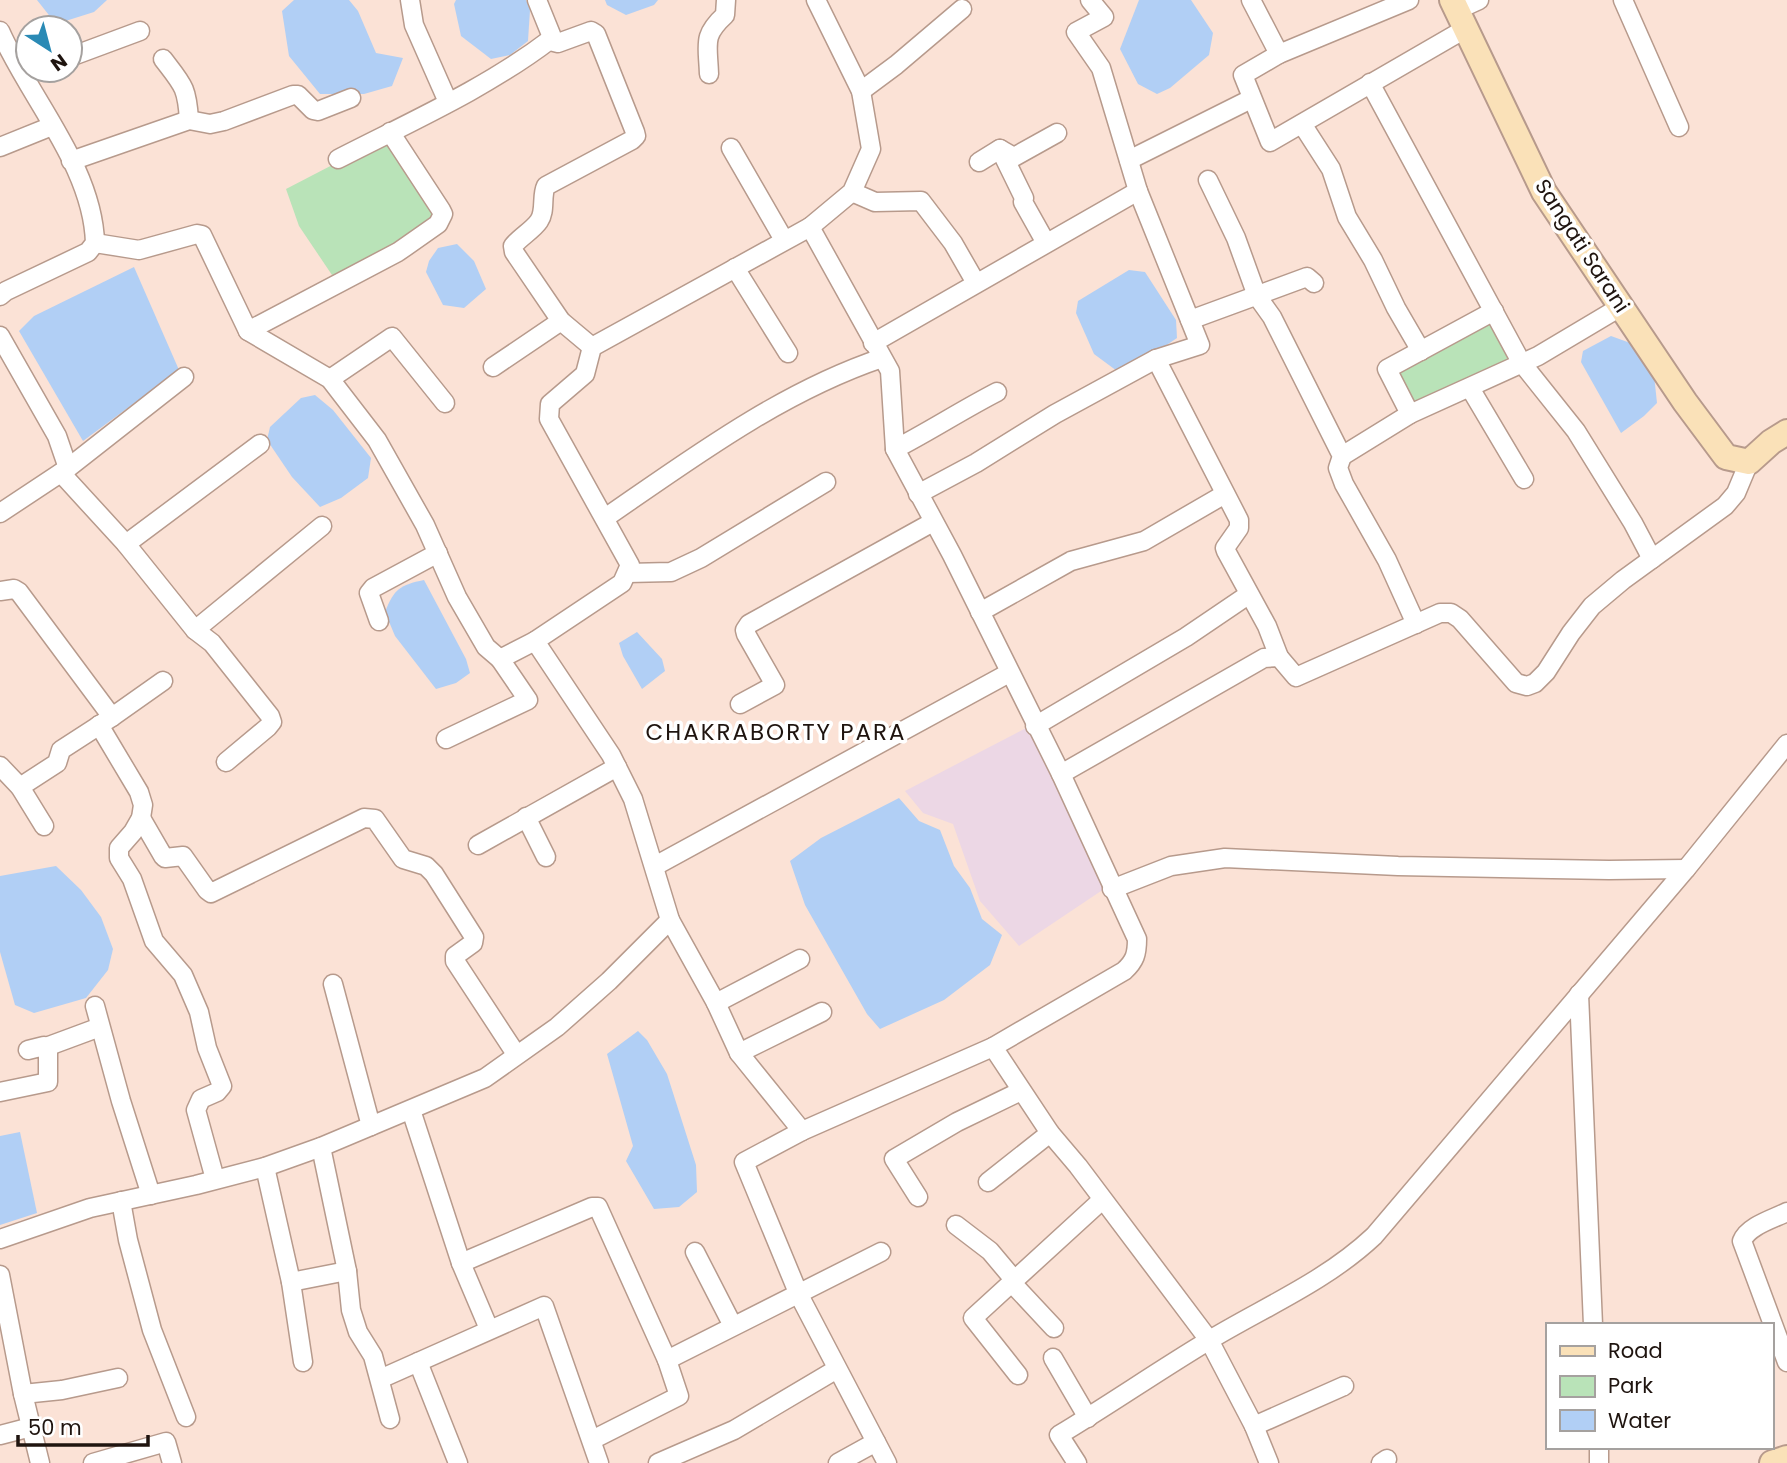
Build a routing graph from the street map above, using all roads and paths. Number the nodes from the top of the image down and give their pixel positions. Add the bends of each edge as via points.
1 (410, 0) edge
2 (537, 0) edge
3 (726, 0) edge
4 (816, 0) edge
5 (1090, 0) edge
6 (1251, 0) edge
7 (1409, 0) edge
8 (1479, 0) edge
9 (1623, 0) edge
10 (962, 9) dead end
11 (1457, 13) edge
12 (140, 31) dead end
13 (551, 40) junction
14 (2, 41) edge
15 (84, 52) edge
16 (1279, 54) junction
17 (163, 59) dead end
18 (14, 60) edge
19 (709, 74) dead end
20 (1370, 83) junction
21 (28, 84) edge
22 (861, 91) junction
23 (351, 98) dead end
24 (1251, 99) junction
25 (448, 102) junction
26 (189, 120) junction
27 (1302, 124) junction
28 (51, 126) junction
29 (1679, 127) dead end
30 (390, 132) junction
31 (1057, 133) dead end
32 (0, 147) edge
33 (732, 148) dead end
34 (1000, 149) junction
35 (338, 159) dead end
36 (1129, 160) junction
37 (71, 161) junction
38 (979, 162) dead end
39 (1208, 180) dead end
40 (1138, 191) junction
41 (852, 192) junction
42 (810, 227) junction
43 (784, 240) junction
44 (95, 243) junction
45 (1046, 243) junction
46 (735, 268) junction
47 (976, 283) junction
48 (1314, 283) dead end
49 (0, 296) edge
50 (1257, 296) junction
51 (1622, 306) junction
52 (1494, 311) junction
53 (1190, 320) junction
54 (561, 321) junction
55 (247, 331) junction
56 (0, 336) edge
57 (592, 347) junction
58 (877, 350) junction
59 (1421, 351) junction
60 (788, 353) dead end
61 (1156, 359) junction
62 (1521, 362) junction
63 (493, 367) dead end
64 (184, 377) dead end
65 (330, 379) junction
66 (1470, 388) junction
67 (997, 392) dead end
68 (445, 403) dead end
69 (1410, 414) junction
70 (1787, 432) edge
71 (260, 444) dead end
72 (895, 449) junction
73 (1342, 456) junction
74 (1749, 462) junction
75 (65, 470) junction
76 (1524, 479) dead end
77 (826, 482) dead end
78 (918, 494) junction
79 (1225, 494) junction
80 (0, 513) edge
81 (604, 518) junction
82 (933, 522) junction
83 (322, 526) dead end
84 (126, 544) junction
85 (438, 553) junction
86 (1652, 559) junction
87 (627, 573) junction
88 (0, 591) edge
89 (1248, 595) junction
90 (980, 612) junction
91 (379, 621) dead end
92 (1416, 624) junction
93 (195, 630) junction
94 (535, 641) junction
95 (1279, 657) junction
96 (500, 659) junction
97 (1009, 673) junction
98 (163, 681) dead end
99 (740, 704) dead end
100 (106, 721) junction
101 (1035, 726) junction
102 (446, 739) dead end
103 (1787, 744) edge
104 (226, 762) dead end
105 (0, 766) edge
106 (617, 767) junction
107 (1061, 774) junction
108 (20, 787) junction
109 (526, 817) junction
110 (141, 818) junction
111 (44, 826) dead end
112 (478, 845) dead end
113 (546, 858) dead end
114 (655, 866) junction
115 (1686, 869) junction
116 (1112, 889) junction
117 (670, 920) junction
118 (800, 959) dead end
119 (333, 984) dead end
120 (1579, 994) junction
121 (716, 1003) junction
122 (95, 1006) dead end
123 (822, 1012) dead end
124 (100, 1027) junction
125 (993, 1047) junction
126 (739, 1053) junction
127 (516, 1054) junction
128 (0, 1091) edge
129 (1021, 1091) junction
130 (411, 1110) junction
131 (371, 1126) junction
132 (802, 1131) junction
133 (1050, 1133) junction
134 (321, 1147) junction
135 (265, 1167) junction
136 (215, 1179) junction
137 (988, 1182) dead end
138 (151, 1195) junction
139 (918, 1197) dead end
140 (1102, 1200) junction
141 (121, 1201) junction
142 (1787, 1212) edge
143 (956, 1225) dead end
144 (0, 1239) edge
145 (695, 1252) dead end
146 (881, 1252) dead end
147 (461, 1263) junction
148 (347, 1271) junction
149 (0, 1275) edge
150 (291, 1282) junction
151 (1011, 1282) junction
152 (799, 1295) junction
153 (1594, 1323) edge
154 (1772, 1323) edge
155 (1773, 1324) edge
156 (733, 1326) junction
157 (1054, 1328) dead end
158 (489, 1329) junction
159 (1209, 1340) junction
160 (1054, 1358) dead end
161 (667, 1360) junction
162 (303, 1362) dead end
163 (418, 1362) junction
164 (1787, 1362) edge
165 (837, 1369) junction
166 (1018, 1375) dead end
167 (118, 1378) dead end
168 (380, 1380) junction
169 (1343, 1387) dead end
170 (23, 1394) junction
171 (186, 1417) dead end
172 (1088, 1418) junction
173 (390, 1419) dead end
174 (1254, 1426) junction
175 (31, 1427) junction
176 (0, 1435) edge
177 (592, 1440) junction
178 (876, 1443) junction
179 (1787, 1458) edge
180 (593, 1461) edge
181 (40, 1463) edge
182 (93, 1463) edge
183 (172, 1463) edge
184 (458, 1463) edge
185 (658, 1463) edge
186 (838, 1463) edge
187 (887, 1463) edge
188 (1077, 1463) edge
189 (1269, 1463) edge
190 (1772, 1463) edge

1 - 25 street via 414,25
2 - 13 street
3 - 19 street via 724,15 708,34
4 - 22 street
5 - 36 street via 1104,16 1076,32 1101,68
6 - 16 street
7 - 16 street
8 - 11 street
9 - 29 street
10 - 22 street
11 - 20 street
11 - 51 street, Sangati Sarani via 1544,192
12 - 15 street
13 - 25 street
13 - 54 street via 558,43 591,31 596,34 636,136 546,186 539,221 513,246
14 - 18 street
16 - 24 street via 1243,75
17 - 26 street via 183,84
20 - 27 street
20 - 52 street
21 - 28 street
22 - 41 street via 871,149
23 - 26 street via 318,111 292,95 224,121
24 - 27 street via 1270,142
24 - 36 street
25 - 30 street
26 - 37 street
27 - 59 street via 1331,169 1347,217
28 - 32 street
28 - 37 street
30 - 35 street
30 - 55 street via 441,210 438,224 398,252
31 - 34 street via 1014,157
33 - 43 street
34 - 38 street
34 - 45 street
36 - 40 street
37 - 44 street via 95,230
39 - 50 street
40 - 45 street
40 - 53 street
41 - 42 street
41 - 47 street via 875,202 921,201
42 - 43 street
42 - 58 street
43 - 46 street
44 - 49 street via 88,252
44 - 55 street via 139,250 202,234
45 - 47 street
46 - 57 street
46 - 60 street
47 - 58 street
48 - 50 street via 1307,277
50 - 53 street
50 - 73 street
51 - 62 street
51 - 74 street, Sangati Sarani via 1726,457
52 - 59 street
52 - 62 street
53 - 61 street via 1200,345
54 - 57 street
54 - 63 street
55 - 65 street
56 - 75 street via 57,436
57 - 81 street via 585,373 548,411
58 - 72 street via 890,371
58 - 81 street via 726,436
59 - 69 street via 1388,369
61 - 78 street
61 - 79 street
62 - 66 street
62 - 86 street via 1576,430
64 - 75 street
65 - 68 street via 392,337
65 - 85 street via 377,440
66 - 69 street
66 - 76 street
67 - 72 street
69 - 73 street
70 - 74 street
71 - 84 street
72 - 78 street
73 - 92 street via 1338,468 1344,484
74 - 86 street via 1725,506
75 - 80 street
75 - 84 street
77 - 87 street via 671,572
78 - 82 street
79 - 89 street via 1240,524 1226,551
79 - 90 street via 1144,541 1071,561
81 - 87 street via 630,565
82 - 90 street
82 - 99 street via 749,624 746,634 775,685
83 - 93 street
84 - 93 street
85 - 91 street via 373,588 370,599
85 - 96 street via 486,647
86 - 92 street via 1592,606 1546,672 1528,686 1516,684 1451,613
87 - 94 street via 622,583
88 - 100 street via 19,592
89 - 95 street
89 - 101 street
90 - 97 street
92 - 95 street via 1296,677
93 - 104 street via 212,643 272,722
94 - 96 street
94 - 106 street
95 - 107 street via 1264,658
96 - 102 street via 528,700
97 - 101 street
97 - 114 street
98 - 100 street
100 - 108 street via 61,750 57,763
100 - 110 street via 139,792
101 - 107 street
103 - 115 street
105 - 108 street
106 - 109 street
106 - 114 street
107 - 116 street
108 - 111 street
109 - 112 street
109 - 113 street
110 - 127 street via 163,856 183,856 211,893 364,818 375,819 402,859 426,866 434,874 474,937 455,961
110 - 136 street via 118,853 154,940 183,975 222,1086 201,1099 196,1110
114 - 117 street
115 - 116 street via 1411,866 1225,858 1171,866
115 - 120 street
116 - 125 street via 1137,939 1133,962
117 - 121 street
117 - 127 street via 558,1027
118 - 121 street
119 - 131 street
120 - 153 street
120 - 159 street via 1358,1251 1302,1290
121 - 126 street
122 - 124 street
123 - 126 street
124 - 128 street via 37,1048 49,1052 48,1082
124 - 138 street
125 - 129 street
125 - 132 street
126 - 132 street
127 - 130 street via 485,1077
129 - 133 street
129 - 139 street via 894,1159
130 - 131 street
130 - 147 street
131 - 134 street
132 - 152 street via 744,1162
133 - 137 street
133 - 140 street
134 - 135 street
134 - 148 street
135 - 136 street
135 - 150 street
136 - 138 street
138 - 141 street
140 - 151 street
140 - 159 street
141 - 144 street
141 - 171 street via 152,1330
142 - 154 street via 1745,1234 1742,1241
143 - 151 street via 990,1251
145 - 156 street
146 - 152 street
147 - 158 street
147 - 161 street via 598,1207
148 - 150 street
148 - 168 street via 351,1310
149 - 170 street
150 - 162 street
151 - 157 street
151 - 166 street via 974,1318
152 - 156 street
152 - 165 street
155 - 164 street
156 - 161 street
158 - 163 street
158 - 177 street via 544,1306
159 - 172 street
159 - 174 street
160 - 172 street
161 - 177 street via 679,1396
163 - 168 street
163 - 184 street
165 - 178 street
165 - 185 street via 734,1430
167 - 170 street
168 - 173 street
169 - 174 street
170 - 175 street
172 - 188 street via 1059,1435
174 - 189 street
175 - 176 street
175 - 181 street
177 - 180 street
178 - 186 street
178 - 187 street
179 - 190 street
182 - 183 street via 166,1442

